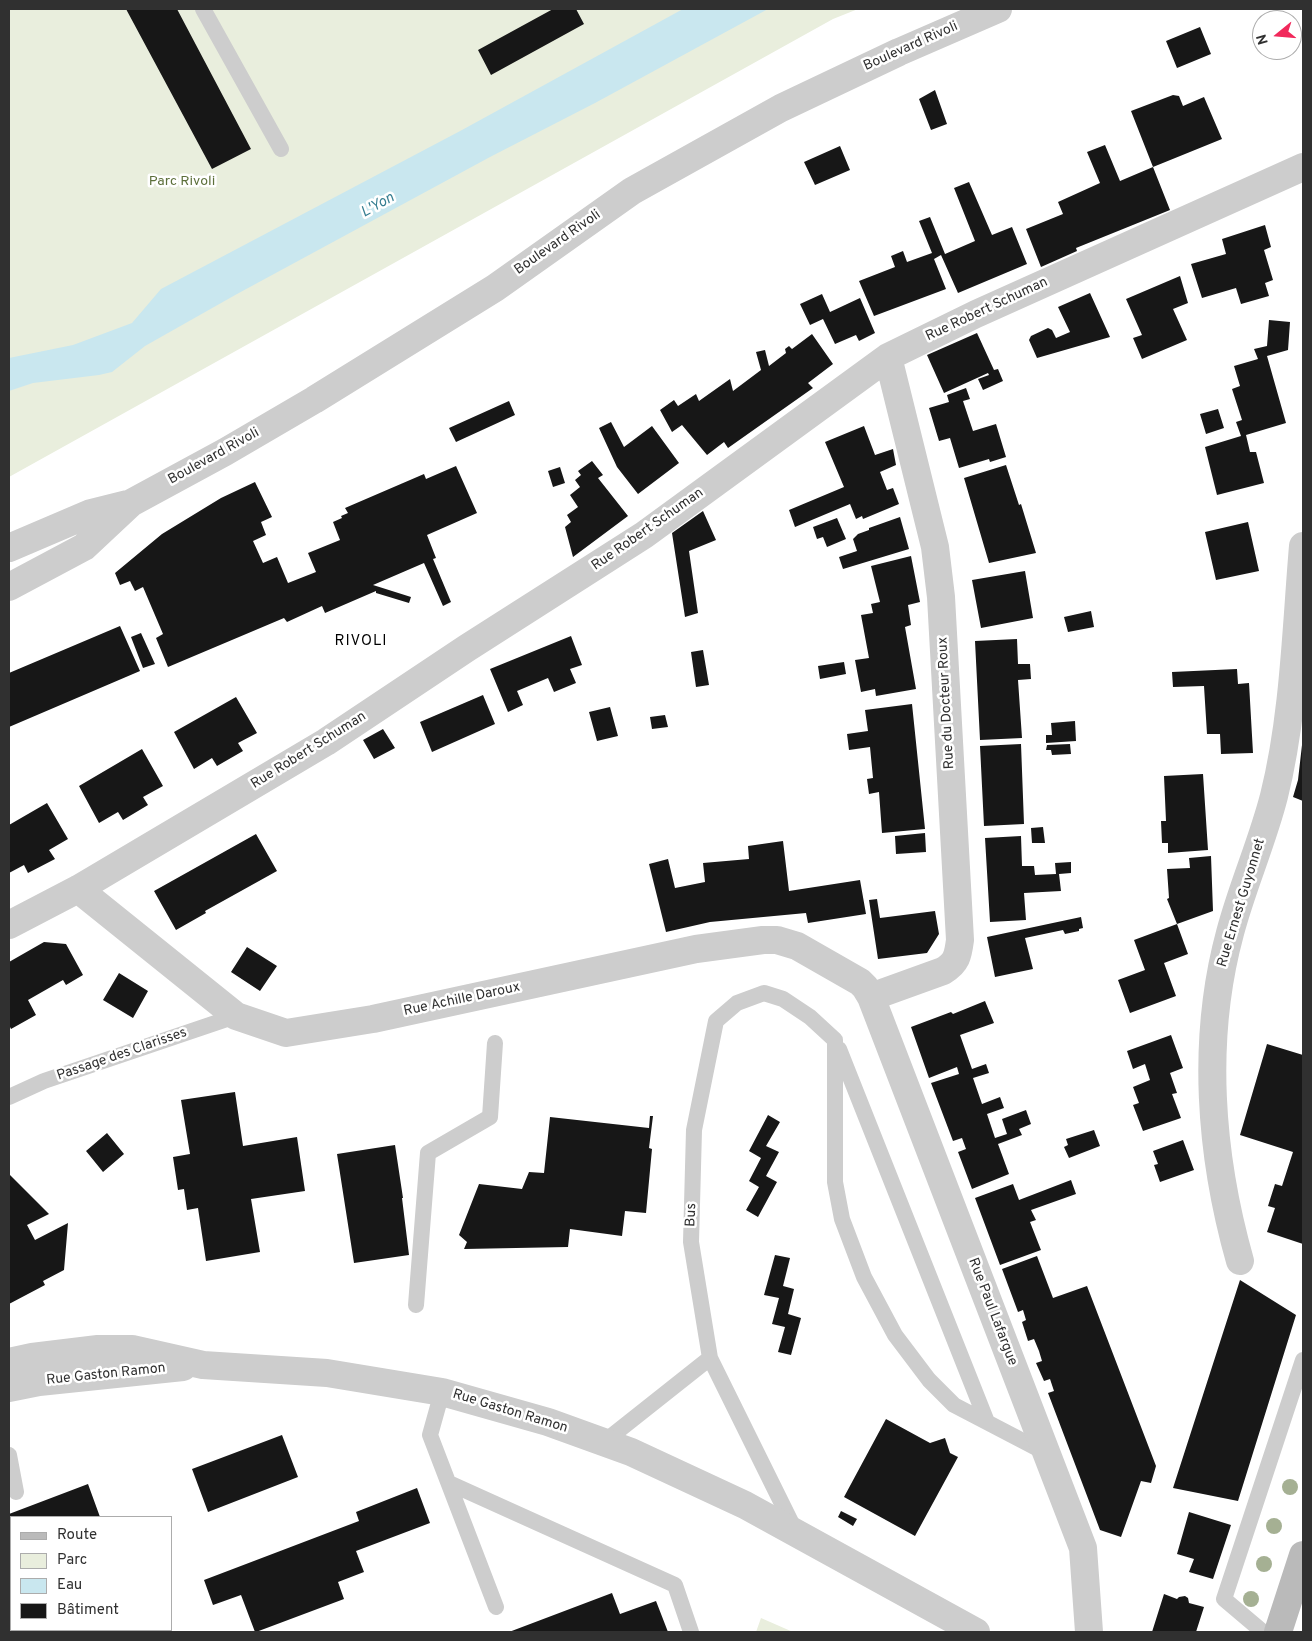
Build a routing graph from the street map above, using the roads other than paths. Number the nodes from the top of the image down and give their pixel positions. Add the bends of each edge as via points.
1 (203, 9) edge
2 (998, 9) edge
3 (281, 149) dead end
4 (1303, 167) edge
5 (888, 357) junction
6 (131, 503) junction
7 (1303, 546) edge
8 (9, 548) edge
9 (9, 587) edge
10 (78, 889) junction
11 (9, 925) edge
12 (872, 997) junction
13 (236, 1016) junction
14 (835, 1040) junction
15 (494, 1044) dead end
16 (9, 1097) edge
17 (1240, 1261) dead end
18 (416, 1305) dead end
19 (710, 1358) junction
20 (1303, 1360) edge
21 (9, 1362) edge
22 (203, 1365) junction
23 (9, 1388) edge
24 (442, 1392) junction
25 (987, 1422) junction
26 (604, 1442) junction
27 (1046, 1453) junction
28 (9, 1455) edge
29 (449, 1483) junction
30 (16, 1492) dead end
31 (796, 1532) junction
32 (1083, 1548) junction
33 (1303, 1555) edge
34 (496, 1607) dead end
35 (691, 1632) edge
36 (976, 1632) edge
37 (1089, 1632) edge
38 (1106, 1632) edge
39 (1264, 1632) edge
40 (1278, 1632) edge

1 - 3 lane
2 - 6 street, Boulevard Rivoli via 781,108 632,191 495,288 314,400
4 - 5 street, Rue Robert Schuman
5 - 10 street, Rue Robert Schuman via 644,535 326,742
5 - 12 street, Rue du Docteur Roux via 935,547 942,607 960,940 958,957 952,966
6 - 8 street, Boulevard Rivoli via 91,513
6 - 9 street, Boulevard Rivoli via 84,547
7 - 17 street, Rue Ernest Guyonnet via 1285,741 1274,797 1230,932 1220,980 1211,1058 1216,1142
10 - 11 street, Rue Robert Schuman
10 - 13 street, Rue Achille Daroux
12 - 13 street, Rue Achille Daroux via 860,982 797,946 763,940 696,949 373,1019 286,1033
12 - 27 street, Rue Paul Lafargue
13 - 16 lane, Passage des Clarisses via 44,1081
14 - 19 lane, Bus via 790,1003 764,993 737,1003 716,1021 694,1130 691,1242
14 - 25 lane, Bus
14 - 25 lane via 835,1182 842,1220 864,1277 895,1335 929,1380 954,1405
15 - 18 lane via 490,1117 428,1153
19 - 26 lane
19 - 31 lane, Bus
20 - 39 lane via 1224,1599
21 - 22 street, Rue Gaston Ramon via 98,1349 132,1349
22 - 23 street, Rue Gaston Ramon
22 - 24 street, Rue Gaston Ramon via 328,1373
24 - 26 street, Rue Gaston Ramon via 548,1422
24 - 29 lane via 430,1435
25 - 27 lane
26 - 31 street, Rue Gaston Ramon via 745,1505
27 - 32 street, Rue Paul Lafargue
28 - 30 lane
29 - 34 lane
29 - 35 lane via 675,1585
31 - 36 street, Rue Gaston Ramon
32 - 37 street, Rue Paul Lafargue
32 - 38 street
33 - 40 main road

